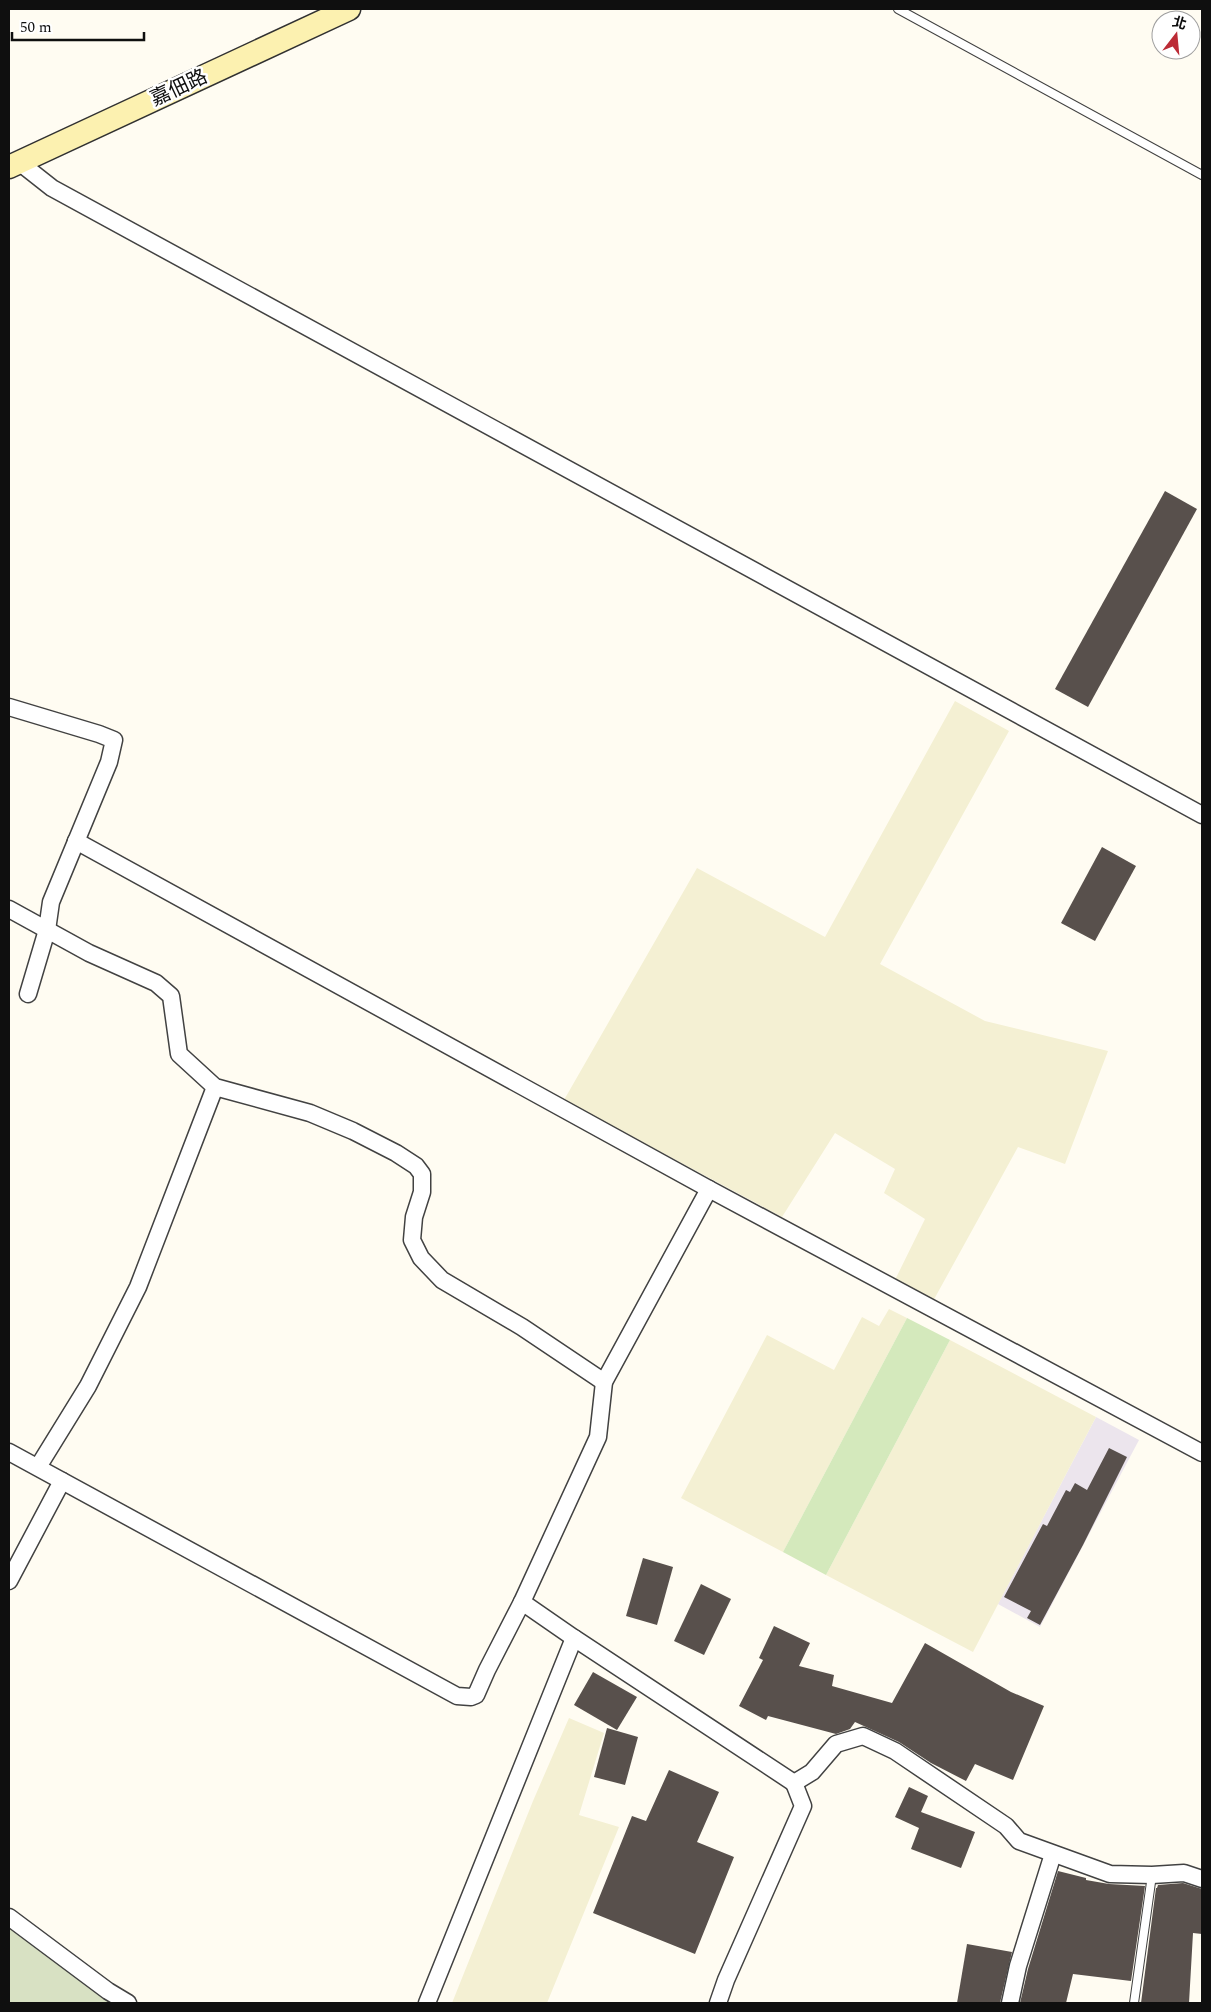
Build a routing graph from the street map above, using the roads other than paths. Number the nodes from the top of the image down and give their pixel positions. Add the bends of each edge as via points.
1 (349, 9) edge
2 (898, 9) edge
3 (14, 165) edge
4 (1202, 175) edge
5 (9, 707) edge
6 (1202, 815) edge
7 (76, 841) junction
8 (9, 909) edge
9 (47, 930) junction
10 (28, 994) dead end
11 (214, 1087) junction
12 (709, 1189) junction
13 (604, 1382) junction
14 (9, 1452) edge
15 (1202, 1453) edge
16 (38, 1468) junction
17 (62, 1480) junction
18 (9, 1581) edge
19 (522, 1602) junction
20 (574, 1638) junction
21 (794, 1782) junction
22 (1054, 1854) junction
23 (1152, 1874) junction
24 (1202, 1879) edge
25 (9, 1917) edge
26 (128, 2003) edge
27 (426, 2003) edge
28 (718, 2003) edge
29 (1010, 2003) edge
30 (1134, 2003) edge

1 - 3 street, 嘉佃路
2 - 4 lane
3 - 6 street
5 - 7 street via 114,740 109,762
7 - 9 street via 51,902
7 - 12 street
8 - 9 street
9 - 10 street
9 - 11 street via 88,953 156,983 171,996 179,1054
11 - 13 street via 310,1113 353,1131 416,1166 422,1174 422,1192 414,1217 412,1240 421,1258 442,1280 522,1327
11 - 16 street via 138,1287 88,1386
12 - 13 street
12 - 15 street
13 - 19 street via 598,1437
14 - 16 street
16 - 17 street
17 - 18 street
17 - 19 street via 456,1696 476,1695
19 - 20 street
20 - 21 street
20 - 27 street
21 - 22 street via 812,1772 836,1744 863,1736 903,1756 1006,1826 1019,1841
21 - 28 street via 803,1806
22 - 23 street via 1110,1874
22 - 29 street via 1018,1966
23 - 24 street via 1184,1873
23 - 30 lane
25 - 26 street

